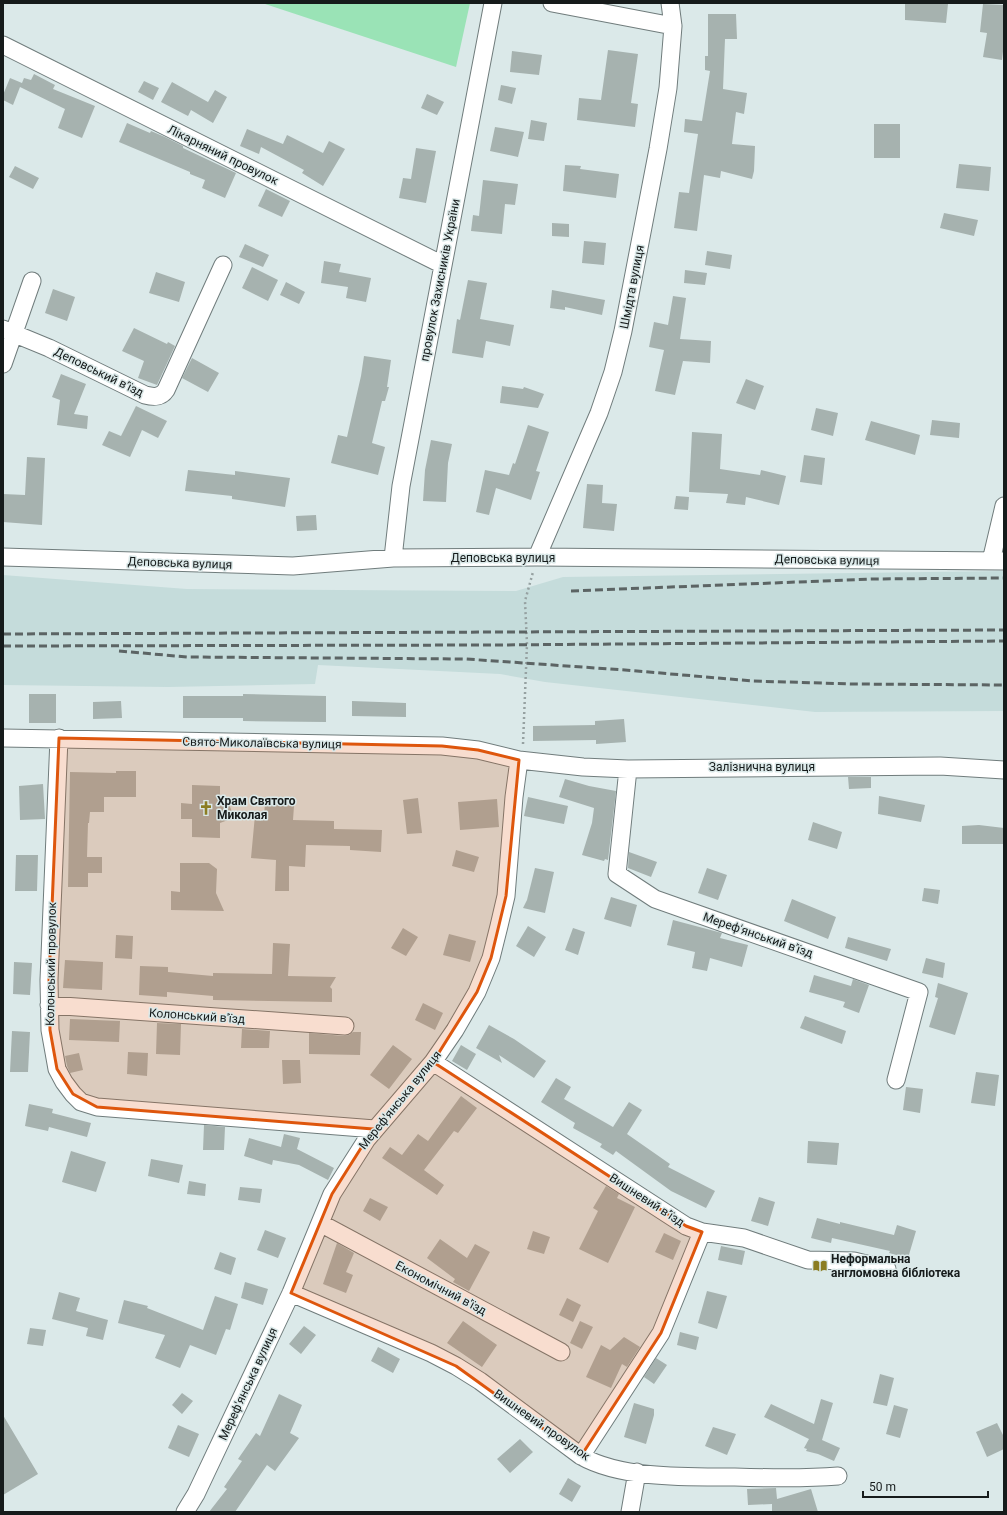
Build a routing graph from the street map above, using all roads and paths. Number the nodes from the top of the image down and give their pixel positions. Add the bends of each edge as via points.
1 (493, 3) edge
2 (552, 3) edge
3 (670, 3) edge
4 (673, 26) junction
5 (3, 45) edge
6 (224, 265) dead end
7 (443, 265) junction
8 (32, 281) dead end
9 (8, 331) edge
10 (3, 364) edge
11 (1004, 506) edge
12 (3, 557) edge
13 (537, 557) junction
14 (393, 558) junction
15 (998, 561) edge
16 (3, 738) edge
17 (59, 738) junction
18 (519, 760) junction
19 (628, 769) junction
20 (1004, 770) edge
21 (49, 1005) junction
22 (345, 1026) dead end
23 (433, 1062) junction
24 (896, 1080) dead end
25 (375, 1129) junction
26 (320, 1223) junction
27 (702, 1232) junction
28 (887, 1269) dead end
29 (291, 1293) junction
30 (562, 1352) dead end
31 (581, 1456) junction
32 (637, 1472) junction
33 (838, 1476) dead end
34 (185, 1512) edge
35 (630, 1512) edge

1 - 7 street, провулок Захисників України
2 - 4 street
3 - 4 street, Шмідта вулиця
4 - 13 street, Шмідта вулиця via 668,88 658,148 613,372 599,413
5 - 7 street, Лікарняний провулок
6 - 9 street, Деповський в’їзд via 166,390 159,396 145,395
7 - 14 street, провулок Захисників України via 401,486
8 - 9 street
9 - 10 street
11 - 15 street
12 - 14 street, Деповська вулиця via 293,566
13 - 14 street, Деповська вулиця
13 - 15 street, Деповська вулиця
13 - 18 path via 525,601 526,687 523,748
16 - 17 street, Свято-Миколаївська вулиця
17 - 18 street, Свято-Миколаївська вулиця via 442,746 478,750
17 - 21 street, Колонський провулок
18 - 19 street, Залізнична вулиця
18 - 23 street, Мереф'янська вулиця via 506,896 491,958 477,992
19 - 20 street, Залізнична вулиця via 940,766
19 - 24 street, Мереф'янський в'їзд via 617,874 655,899 919,992
21 - 22 street, Колонський в'їзд
21 - 25 street, Колонський провулок via 50,1030 57,1069 81,1102 97,1107
23 - 25 street, Мереф'янська вулиця
23 - 27 street, Вишневий в’їзд via 686,1226
25 - 26 street, Мереф'янська вулиця via 335,1189
26 - 29 street, Мереф'янська вулиця
26 - 30 street, Економічний в'їзд
27 - 28 street, Вишневий в’їзд via 744,1238 808,1260 854,1262
27 - 31 street via 662,1333
29 - 31 street, Вишневий провулок via 431,1352 456,1366
29 - 34 street, Мереф'янська вулиця via 196,1494
31 - 32 street, Вишневий провулок via 619,1470
32 - 33 street, Вишневий провулок via 682,1477 806,1479
32 - 35 street

